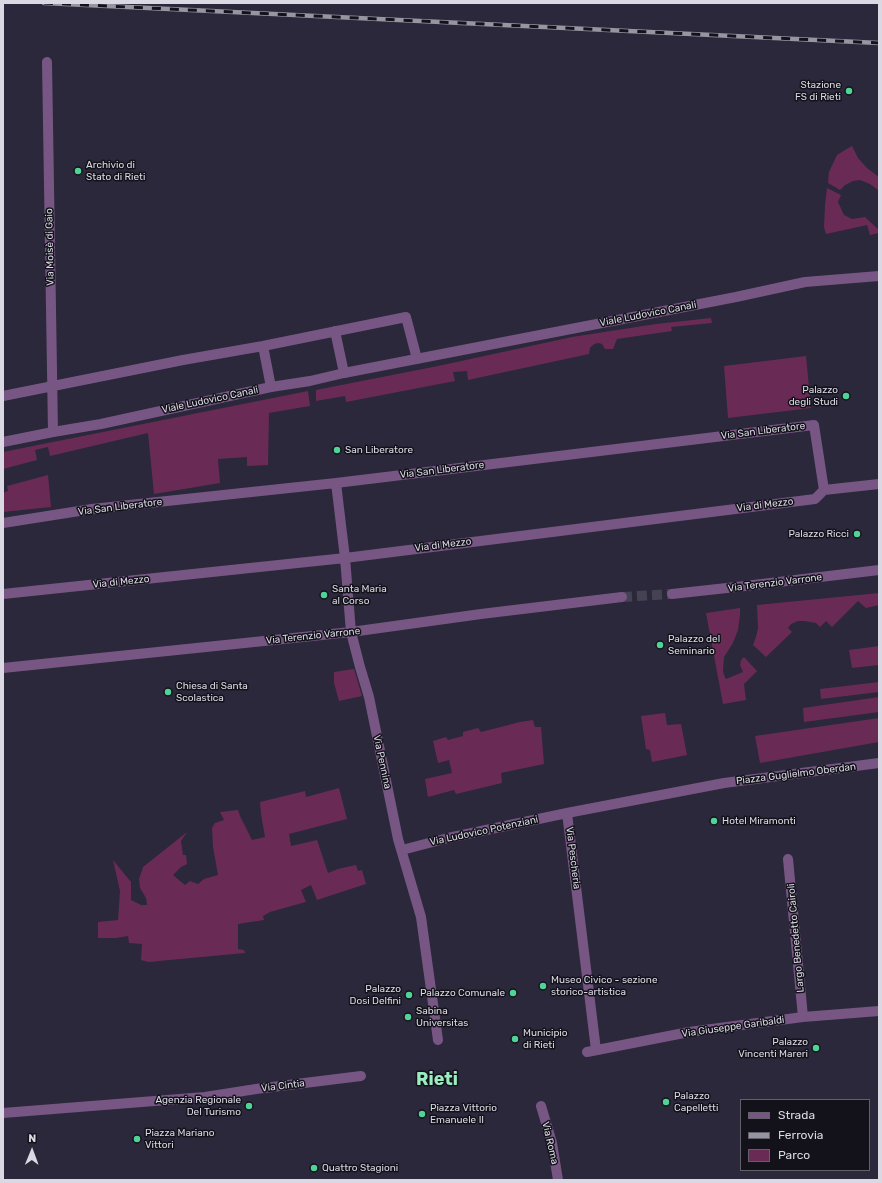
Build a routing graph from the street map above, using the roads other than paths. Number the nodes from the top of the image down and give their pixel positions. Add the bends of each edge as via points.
1 (47, 62) dead end
2 (879, 276) edge
3 (335, 331) junction
4 (263, 346) junction
5 (417, 359) junction
6 (344, 373) junction
7 (52, 386) junction
8 (271, 387) junction
9 (3, 396) edge
10 (53, 432) junction
11 (3, 442) edge
12 (336, 483) junction
13 (879, 484) edge
14 (824, 490) junction
15 (3, 523) edge
16 (344, 558) junction
17 (879, 570) edge
18 (3, 594) edge
19 (672, 594) tunnel mouth
20 (622, 597) tunnel mouth
21 (351, 632) junction
22 (3, 668) edge
23 (879, 764) edge
24 (714, 786) joint
25 (568, 813) junction
26 (402, 850) junction
27 (788, 859) dead end
28 (879, 1011) edge
29 (803, 1017) junction
30 (438, 1040) dead end
31 (591, 1051) joint
32 (361, 1076) dead end
33 (541, 1106) dead end
34 (3, 1113) edge
35 (558, 1180) edge

1 - 7 street, Via Moisè di Gaio
2 - 5 street, Viale Ludovico Canali via 805,282
3 - 4 street
3 - 5 street via 406,317
3 - 6 street
4 - 7 street
4 - 8 street
5 - 6 street, Viale Ludovico Canali
6 - 8 street, Viale Ludovico Canali
7 - 9 street
7 - 10 street, Via Moisè di Gaio
8 - 10 street, Viale Ludovico Canali
10 - 11 street, Viale Ludovico Canali
12 - 14 street, Via San Liberatore via 814,425
12 - 15 street, Via San Liberatore via 92,509
12 - 16 street, Via Pennina
13 - 14 street, Via di Mezzo
14 - 16 street, Via di Mezzo via 815,499
16 - 18 street, Via di Mezzo
16 - 21 street, Via Pennina
17 - 19 street, Via Terenzio Varrone
20 - 21 street, Via Terenzio Varrone
21 - 22 street, Via Terenzio Varrone
21 - 26 street, Via Pennina via 369,697
23 - 24 street, Piazza Guglielmo Oberdan
24 - 25 street, Via Pescheria
25 - 26 street, Via Ludovico Potenziani
25 - 31 street, Via Pescheria via 582,929
26 - 30 street, Via Pennina via 421,917
27 - 29 street, Largo Benedetto Cairoli
28 - 29 street, Via Giuseppe Garibaldi
29 - 31 street, Via Giuseppe Garibaldi via 690,1032
32 - 34 street, Via Cintia via 200,1097
33 - 35 street, Via Roma via 552,1143

